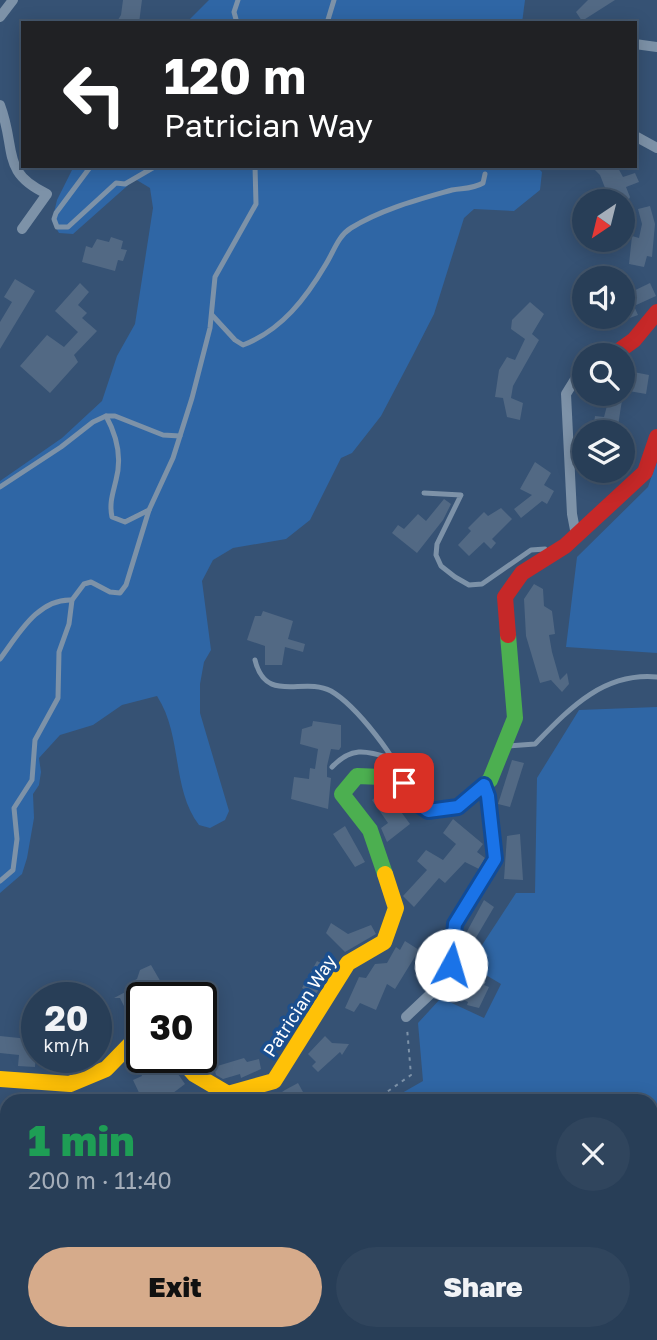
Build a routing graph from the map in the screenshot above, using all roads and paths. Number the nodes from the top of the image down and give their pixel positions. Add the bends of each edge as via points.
1 (13, 0) edge
2 (231, 0) edge
3 (238, 0) edge
4 (334, 0) edge
5 (234, 12) junction
6 (0, 18) edge
7 (236, 21) edge
8 (328, 21) edge
9 (637, 44) edge
10 (657, 47) edge
11 (0, 104) edge
12 (637, 137) edge
13 (657, 148) edge
14 (90, 168) edge
15 (153, 168) edge
16 (255, 168) edge
17 (485, 174) dead end
18 (22, 229) dead end
19 (657, 312) edge
20 (211, 314) junction
21 (630, 343) edge
22 (572, 384) edge
23 (106, 416) junction
24 (180, 436) junction
25 (657, 437) edge
26 (0, 487) edge
27 (424, 493) dead end
28 (149, 510) junction
29 (576, 535) junction
30 (549, 556) junction
31 (72, 600) junction
32 (0, 659) edge
33 (255, 660) dead end
34 (657, 677) edge
35 (504, 746) junction
36 (390, 758) junction
37 (332, 768) dead end
38 (484, 785) junction
39 (406, 795) junction
40 (0, 881) edge
41 (406, 1017) joint
42 (126, 1048) edge
43 (193, 1073) edge
44 (0, 1079) edge
45 (384, 1094) edge

1 - 6 street
2 - 5 lane
3 - 5 lane
4 - 8 lane
5 - 7 lane
9 - 10 street
11 - 18 street via 6,167 19,182 47,194
12 - 13 street
14 - 15 lane via 56,213 57,227 68,227 116,183 125,184
16 - 20 lane via 256,204 215,277
17 - 20 lane via 476,187 399,205 352,227 339,240 305,298 262,338 243,345
19 - 21 street
20 - 24 lane via 207,344
22 - 29 street via 566,394
23 - 24 lane
23 - 26 lane
23 - 28 lane via 119,462 111,496 112,517 125,522
24 - 28 lane
25 - 29 street, Patrician Way via 645,472
27 - 30 lane via 461,495 436,555 441,566 469,585 482,584 531,550 545,549
28 - 31 lane via 120,593 91,582
29 - 30 street, Patrician Way
30 - 35 street, Patrician Way via 522,573 505,597 515,718
31 - 32 lane via 54,601 43,608
31 - 40 lane via 59,652 58,698 34,740 32,780 14,808 16,859 13,870
33 - 36 lane via 258,672 278,687 330,690 372,728
34 - 35 lane via 601,687 583,697 535,744
35 - 38 street, Patrician Way
36 - 37 lane via 357,750
36 - 39 lane
38 - 39 street, Patrician Way via 458,807 428,811
38 - 41 street via 495,859 455,924 451,965 440,984
39 - 43 street, Patrician Way via 382,777 357,776 342,794 370,830 396,908 384,942 348,963 274,1081 228,1094
41 - 45 path via 411,1075
42 - 44 street via 106,1069 70,1084

